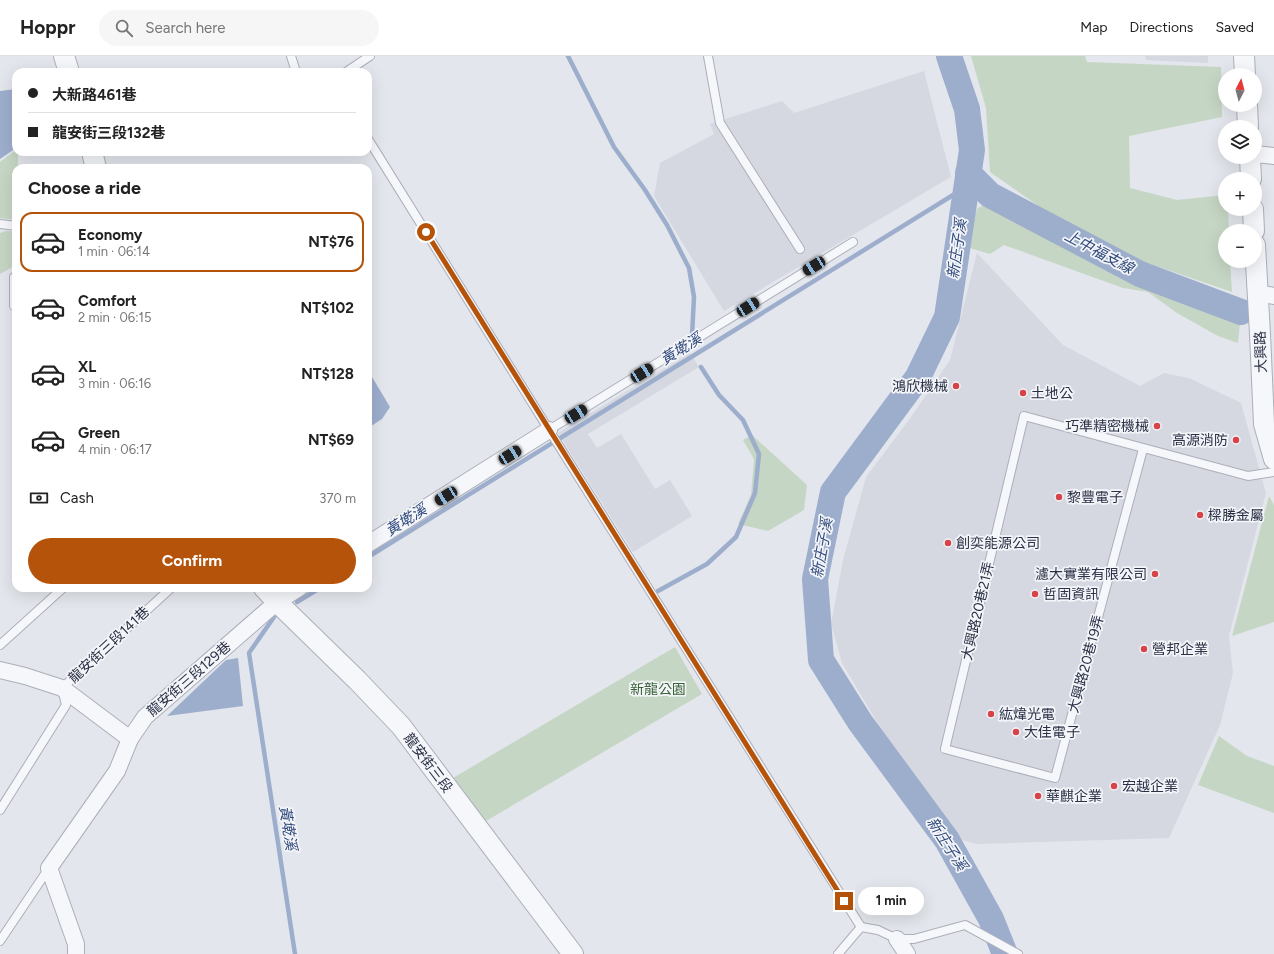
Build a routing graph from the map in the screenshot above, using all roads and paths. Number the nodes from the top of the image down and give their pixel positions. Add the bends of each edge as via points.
1 (64, 56) edge
2 (291, 56) edge
3 (370, 56) edge
4 (708, 56) edge
5 (1244, 56) edge
6 (68, 68) edge
7 (295, 68) edge
8 (352, 68) edge
9 (1245, 68) edge
10 (372, 145) edge
11 (1262, 155) edge
12 (1274, 156) edge
13 (0, 224) edge
14 (12, 226) edge
15 (853, 242) dead end
16 (800, 249) dead end
17 (1260, 268) edge
18 (1266, 295) edge
19 (1269, 425) edge
20 (549, 430) junction
21 (1144, 449) junction
22 (1274, 459) edge
23 (1274, 472) edge
24 (372, 541) edge
25 (59, 592) edge
26 (167, 592) edge
27 (283, 592) edge
28 (271, 595) edge
29 (0, 645) edge
30 (0, 670) edge
31 (62, 688) junction
32 (130, 739) junction
33 (1000, 763) joint
34 (0, 810) edge
35 (49, 868) junction
36 (861, 928) junction
37 (897, 939) junction
38 (0, 941) edge
39 (76, 954) edge
40 (573, 954) edge
41 (838, 954) edge
42 (907, 954) edge
43 (1018, 954) edge

1 - 6 street
2 - 7 lane
3 - 8 lane
4 - 16 lane via 720,123
5 - 9 street
10 - 20 lane
11 - 12 street
13 - 14 lane
15 - 20 lane
17 - 18 street, 大興路
18 - 19 street, 大興路 via 1264,339
19 - 22 street, 大興路
20 - 24 street
20 - 36 lane
21 - 23 lane via 1248,476
21 - 33 lane, 大興路20巷19弄 via 1056,778
21 - 33 lane, 大興路20巷21弄 via 1024,416 945,749
25 - 29 lane
26 - 31 lane, 龍安街三段141巷
27 - 28 street, 龍安街三段129巷
28 - 32 street, 龍安街三段129巷 via 145,718
28 - 40 street, 龍安街三段 via 401,726
30 - 31 street
31 - 32 street
31 - 34 lane, 龍安街三段141巷 via 66,705
32 - 35 street, 龍安街三段129巷 via 117,771
35 - 38 lane
35 - 39 street via 76,944
36 - 37 lane via 878,930
36 - 41 lane
37 - 42 street
37 - 43 lane via 914,939 965,925

